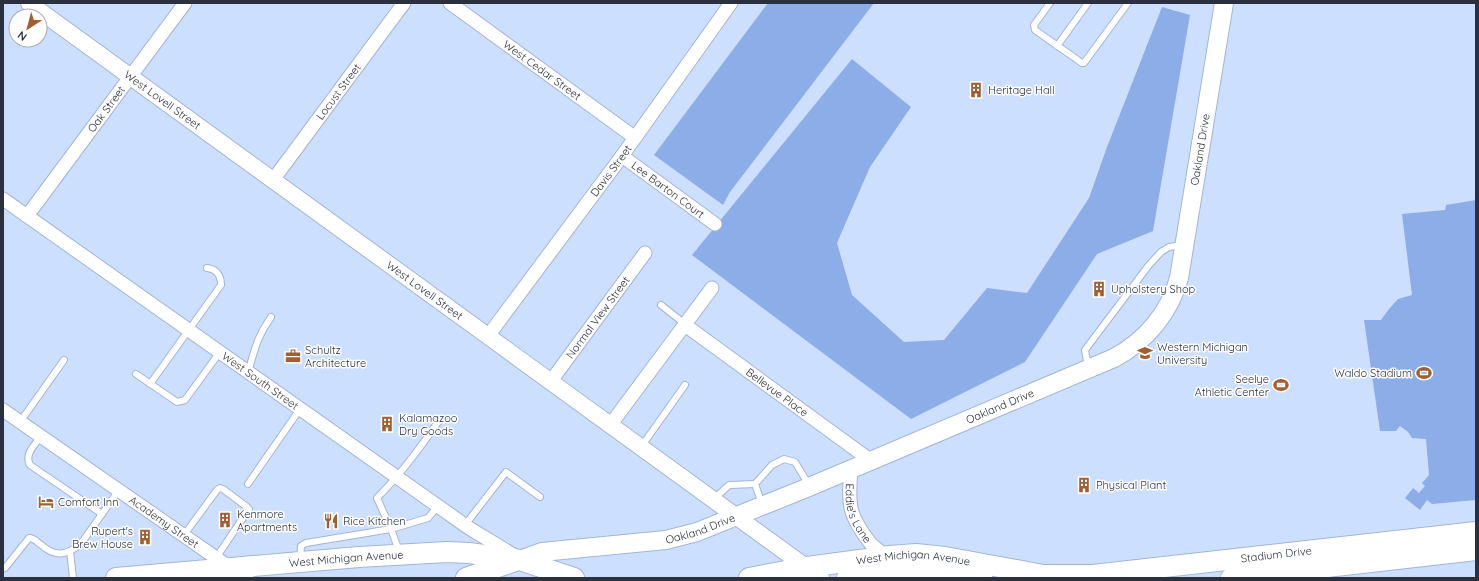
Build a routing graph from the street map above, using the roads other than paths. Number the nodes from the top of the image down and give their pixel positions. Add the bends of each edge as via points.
1 (29, 3) edge
2 (185, 3) edge
3 (404, 3) edge
4 (450, 3) edge
5 (731, 3) edge
6 (1050, 3) edge
7 (1088, 3) edge
8 (1128, 3) edge
9 (1224, 3) edge
10 (1057, 46) junction
11 (130, 76) junction
12 (634, 137) junction
13 (622, 156) junction
14 (273, 180) junction
15 (3, 199) edge
16 (27, 216) junction
17 (715, 224) dead end
18 (1184, 245) junction
19 (645, 253) dead end
20 (207, 268) dead end
21 (712, 288) dead end
22 (661, 305) dead end
23 (272, 317) dead end
24 (685, 324) junction
25 (189, 330) junction
26 (488, 336) junction
27 (220, 352) junction
28 (64, 360) dead end
29 (1088, 368) junction
30 (248, 372) junction
31 (136, 374) dead end
32 (551, 381) junction
33 (150, 384) junction
34 (685, 384) dead end
35 (300, 409) junction
36 (3, 410) edge
37 (440, 419) dead end
38 (20, 422) junction
39 (611, 424) junction
40 (40, 436) junction
41 (641, 447) junction
42 (870, 460) junction
43 (851, 469) junction
44 (396, 477) junction
45 (248, 484) dead end
46 (755, 484) junction
47 (809, 487) junction
48 (119, 490) junction
49 (540, 497) dead end
50 (714, 500) junction
51 (438, 506) junction
52 (763, 506) junction
53 (102, 514) junction
54 (737, 517) junction
55 (465, 525) junction
56 (391, 529) junction
57 (1476, 532) edge
58 (184, 535) junction
59 (1476, 550) edge
60 (70, 551) junction
61 (400, 555) junction
62 (520, 560) junction
63 (300, 562) junction
64 (5, 568) dead end
65 (232, 568) edge
66 (887, 570) edge
67 (814, 573) edge
68 (201, 575) edge
69 (1077, 575) joint
70 (954, 576) edge
71 (73, 578) edge
72 (116, 578) edge
73 (466, 578) edge
74 (574, 578) edge
75 (749, 578) edge
76 (847, 578) edge
77 (982, 578) edge
78 (1231, 578) edge

1 - 11 street, West Lovell Street
2 - 11 street, Oak Street
3 - 14 street, Locust Street
4 - 12 street, West Cedar Street
5 - 12 street, Davis Street
6 - 10 lane via 1034,27 1036,32
7 - 10 lane
8 - 10 lane via 1084,64
9 - 18 main road, Oakland Drive
11 - 14 street, West Lovell Street
11 - 16 street, Oak Street
12 - 13 street, Davis Street
13 - 17 street, Lee Barton Court
13 - 26 street, Davis Street
14 - 26 street, West Lovell Street
15 - 16 street, West South Street
16 - 25 street, West South Street
18 - 29 main road, Oakland Drive via 1175,291 1159,320 1143,338 1126,351
18 - 29 lane via 1169,246 1149,265 1085,350
19 - 32 street, Normal View Street
20 - 25 lane via 217,272 221,285
21 - 24 street
22 - 24 lane
23 - 30 lane via 256,342
24 - 39 street
24 - 42 street, Bellevue Place
25 - 27 street, West South Street
25 - 33 lane
26 - 32 street, West Lovell Street
27 - 30 street, West South Street
27 - 33 lane via 185,400 178,402
28 - 38 lane
29 - 42 main road, Oakland Drive
30 - 35 street, West South Street
31 - 33 lane
32 - 39 street, West Lovell Street
34 - 41 lane
35 - 44 street, West South Street
35 - 45 lane
36 - 38 street, Academy Street
37 - 44 lane via 413,458
38 - 40 street, Academy Street
39 - 41 street, West Lovell Street
40 - 48 street, Academy Street
40 - 53 lane via 28,454 30,465
41 - 50 street, West Lovell Street
42 - 43 main road, Oakland Drive
43 - 47 main road, Oakland Drive
43 - 66 street, Eddie's Lane via 850,508 856,524
44 - 51 street, West South Street
44 - 56 lane via 377,498
46 - 47 lane via 772,465 784,459 796,462
46 - 50 lane via 729,485
46 - 52 lane
47 - 52 main road, Oakland Drive
48 - 53 lane
48 - 58 street, Academy Street
49 - 55 lane via 506,472
50 - 54 street, West Lovell Street
51 - 55 street, West South Street
51 - 56 lane via 428,518
52 - 54 main road, Oakland Drive
53 - 60 lane via 80,545
54 - 62 main road, Oakland Drive via 666,540 542,552
54 - 67 street, West Lovell Street
55 - 62 street, West South Street
56 - 61 lane
56 - 63 lane via 306,543 301,546
57 - 69 main road, Stadium Drive
58 - 65 street, Academy Street
58 - 65 lane via 217,490 223,489 248,509
59 - 78 main road, Stadium Drive
60 - 64 lane via 60,554 50,552 33,538 29,538
60 - 71 lane
61 - 62 main road, West Michigan Avenue via 447,552
61 - 63 main road, West Michigan Avenue
62 - 73 main road
62 - 74 main road, West Michigan Avenue
63 - 65 main road, West Michigan Avenue
65 - 68 main road, West Michigan Avenue
66 - 67 main road, West Michigan Avenue
66 - 69 main road, West Michigan Avenue via 916,554 945,556 1043,575
66 - 70 main road, West Michigan Avenue via 933,572
66 - 76 main road, West Michigan Avenue
67 - 75 main road, West Michigan Avenue
68 - 72 main road, West Michigan Avenue
70 - 77 main road, West Michigan Avenue

